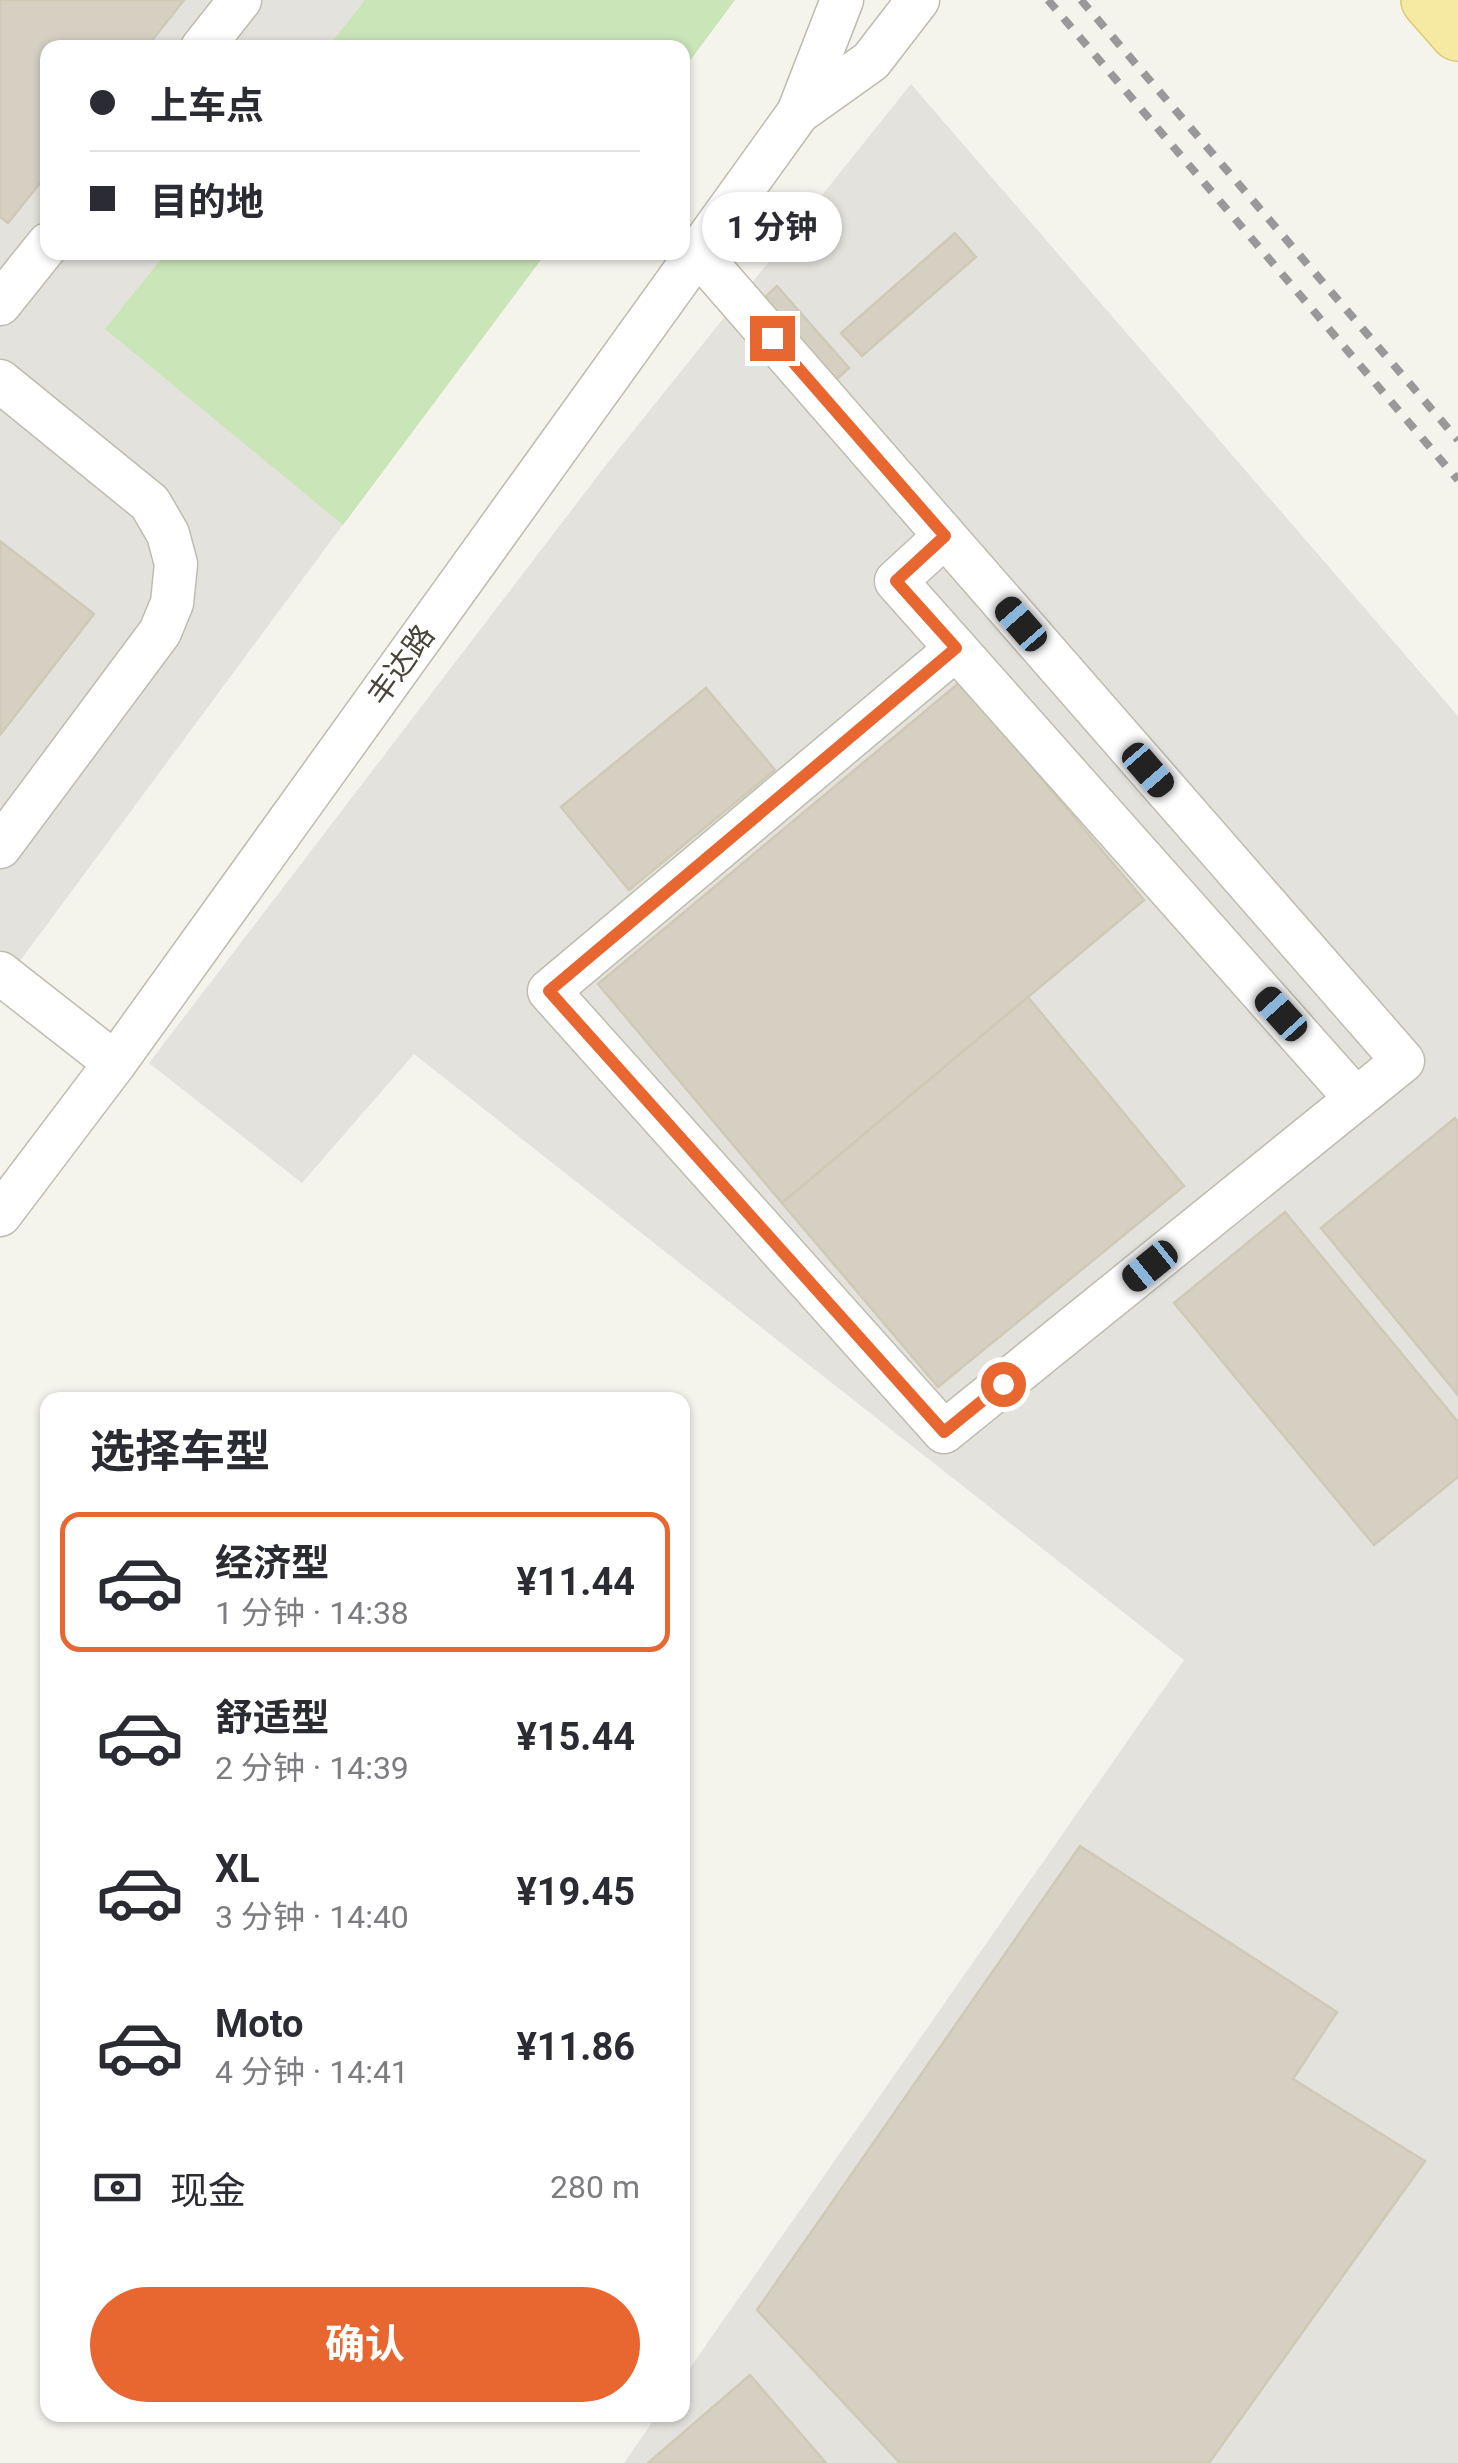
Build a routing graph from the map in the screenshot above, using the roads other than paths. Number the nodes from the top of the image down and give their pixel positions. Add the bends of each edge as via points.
1 (240, 0) edge
2 (842, 0) edge
3 (918, 0) edge
4 (1429, 0) edge
5 (1458, 33) edge
6 (208, 40) edge
7 (798, 113) junction
8 (698, 253) junction
9 (40, 254) edge
10 (0, 304) edge
11 (0, 382) edge
12 (945, 536) junction
13 (956, 648) junction
14 (0, 847) edge
15 (0, 973) edge
16 (114, 1062) junction
17 (1356, 1099) junction
18 (0, 1215) edge

1 - 6 street
2 - 7 street, 丰达路
3 - 7 street, 丰达路 via 871,61
4 - 5 main road
7 - 8 street, 丰达路
8 - 12 street
8 - 16 street, 丰达路
9 - 10 street
11 - 14 street via 150,503 176,564 160,632
12 - 13 street via 896,581
12 - 17 street via 1403,1061
13 - 17 street
13 - 17 street via 549,991 944,1432
15 - 16 street
16 - 18 street, 丰达路

